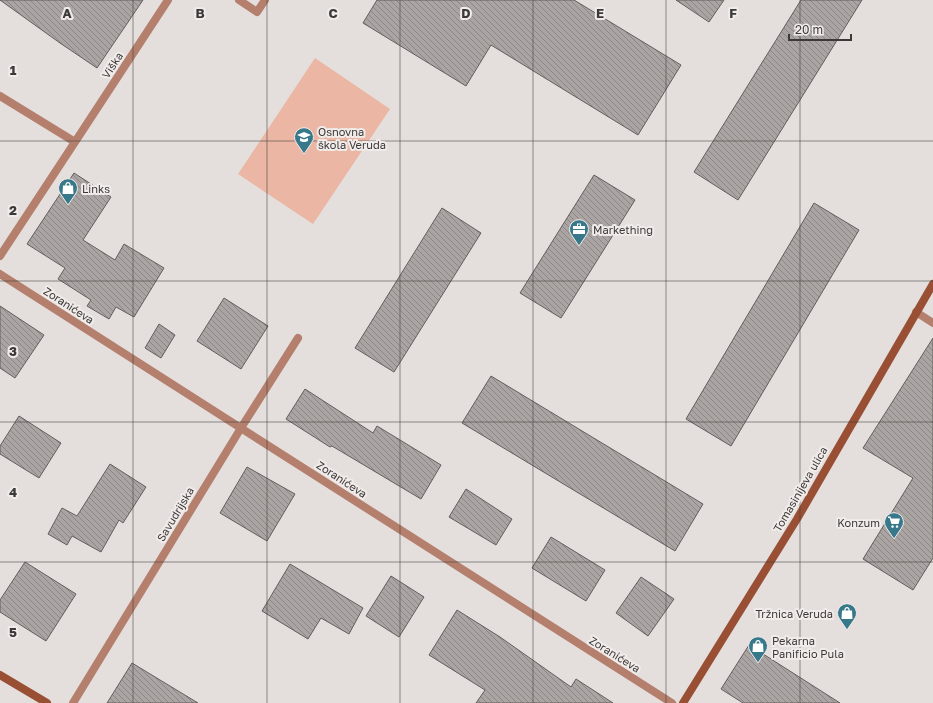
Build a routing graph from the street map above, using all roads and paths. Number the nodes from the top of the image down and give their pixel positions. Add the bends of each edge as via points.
1 (168, 0) edge
2 (239, 0) edge
3 (266, 0) edge
4 (0, 96) edge
5 (75, 142) junction
6 (0, 256) edge
7 (0, 274) edge
8 (933, 284) edge
9 (916, 312) junction
10 (933, 323) edge
11 (298, 338) dead end
12 (241, 428) junction
13 (0, 675) edge
14 (47, 703) edge
15 (73, 703) edge
16 (672, 703) edge
17 (683, 703) edge

1 - 5 street, Viška
2 - 3 street via 258,12
4 - 5 street
5 - 6 street
7 - 12 street, Zoranićeva
8 - 9 main road, Tomasinijeva ulica
9 - 10 street
9 - 17 main road, Tomasinijeva ulica via 796,519
11 - 12 street, Savudrijska
12 - 15 street, Savudrijska
12 - 16 street, Zoranićeva
13 - 14 main road

